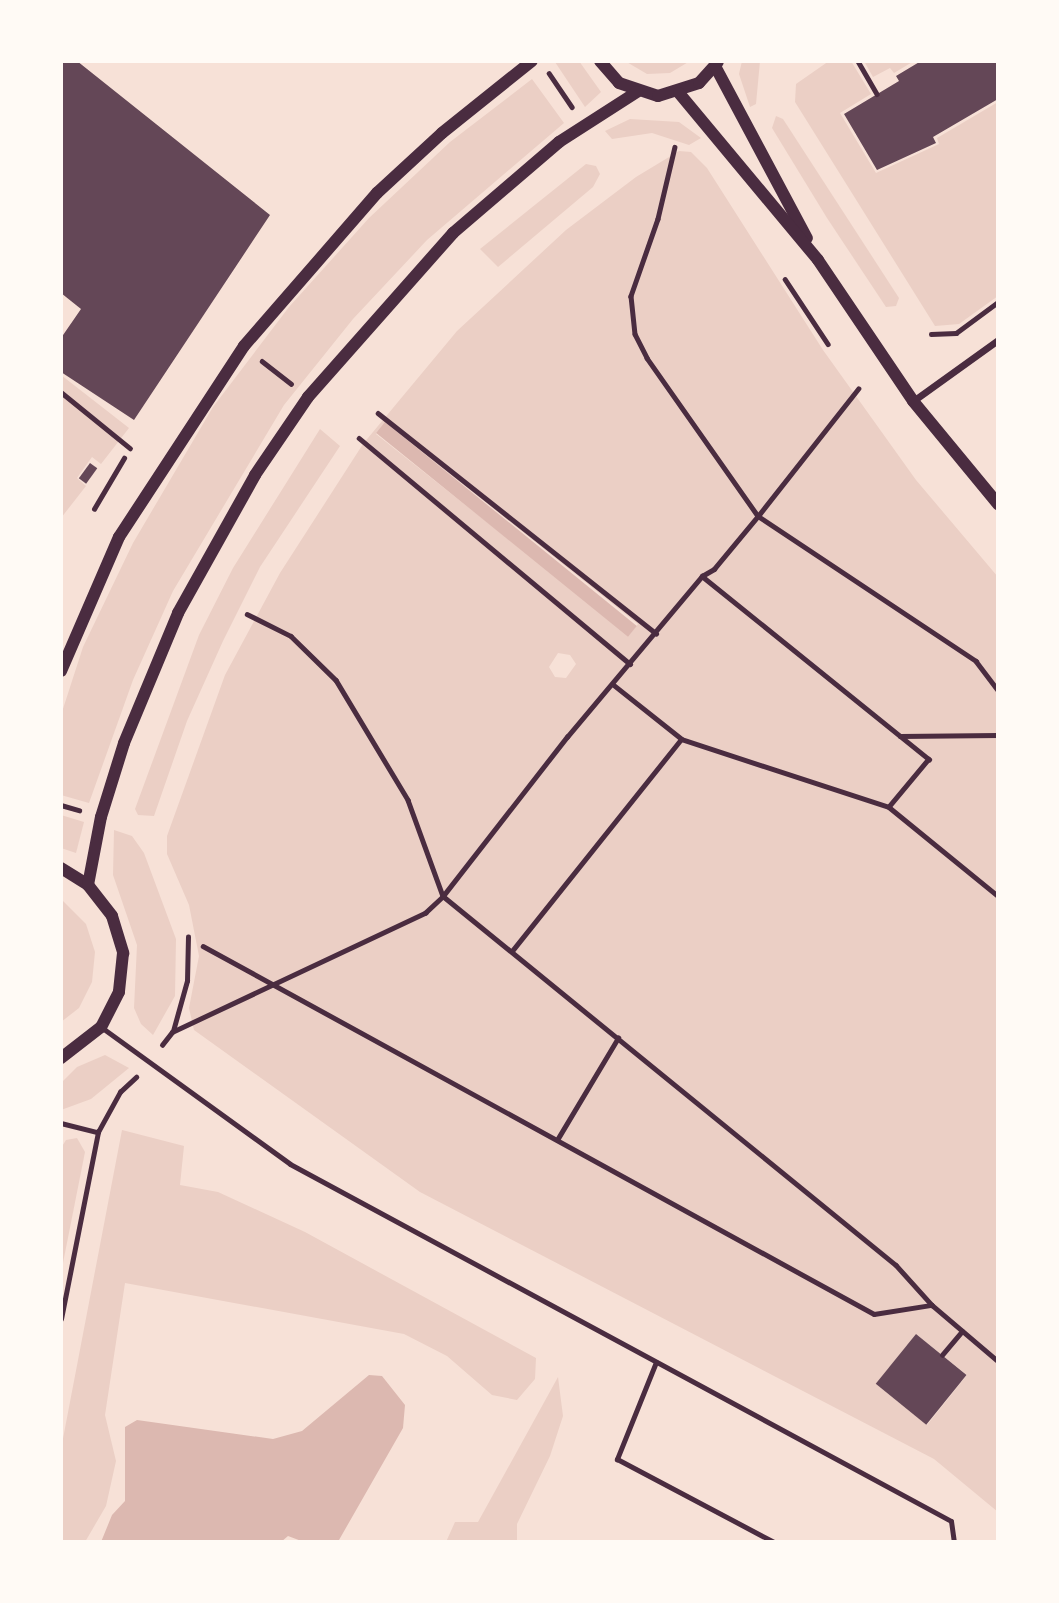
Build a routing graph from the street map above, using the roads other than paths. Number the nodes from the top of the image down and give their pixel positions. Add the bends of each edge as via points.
1 (532, 61) edge
2 (600, 61) edge
3 (717, 64) edge
4 (637, 92) junction
5 (679, 93) junction
6 (818, 260) junction
7 (998, 340) edge
8 (913, 401) junction
9 (998, 504) edge
10 (61, 671) edge
11 (61, 868) edge
12 (88, 885) junction
13 (101, 1027) junction
14 (61, 1058) edge
15 (656, 1362) junction
16 (774, 1542) edge
17 (954, 1542) edge

1 - 10 street via 442,133 377,193 244,346 119,537
2 - 4 street via 619,83
3 - 5 street via 699,83
3 - 6 street
4 - 5 street
4 - 12 street via 559,142 453,233 308,397 255,475 178,613 124,743 101,817
5 - 6 street
6 - 8 street
7 - 8 street
8 - 9 street
11 - 12 street
12 - 13 street via 112,916 123,953 119,992
13 - 14 street
13 - 15 lane via 290,1164
15 - 16 lane via 617,1459
15 - 17 lane via 951,1521

